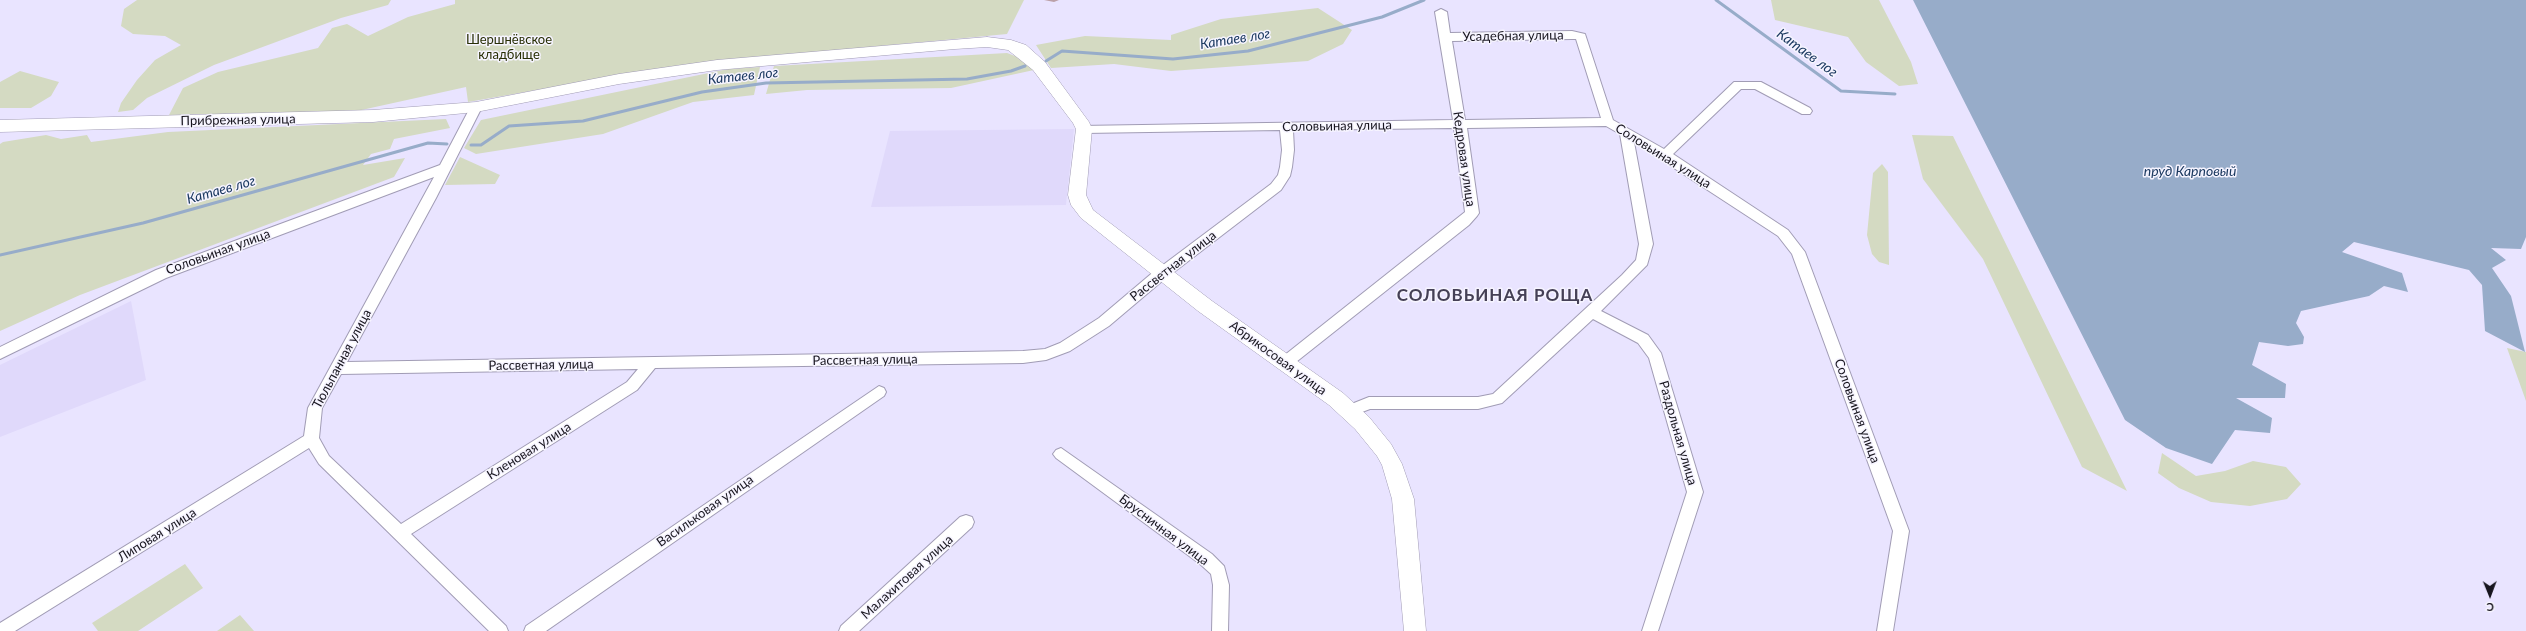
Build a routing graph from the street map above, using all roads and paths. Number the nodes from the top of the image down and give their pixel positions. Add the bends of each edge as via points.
1 (1441, 12) dead end
2 (1445, 37) junction
3 (476, 107) junction
4 (1806, 111) dead end
5 (1608, 122) junction
6 (1460, 125) junction
7 (0, 126) edge
8 (1286, 126) junction
9 (1084, 129) junction
10 (1624, 130) junction
11 (1665, 155) junction
12 (443, 170) junction
13 (1162, 273) junction
14 (1591, 312) junction
15 (0, 353) edge
16 (1286, 362) junction
17 (651, 363) junction
18 (335, 368) junction
19 (879, 392) dead end
20 (1349, 411) junction
21 (312, 439) junction
22 (1061, 454) dead end
23 (966, 522) dead end
24 (400, 533) junction
25 (2, 631) edge
26 (500, 631) edge
27 (532, 631) edge
28 (847, 631) edge
29 (1220, 631) edge
30 (1416, 631) edge
31 (1650, 631) edge
32 (1885, 631) edge

1 - 2 street, Кедровая улица
2 - 5 street, Усадебная улица via 1581,37
2 - 6 street, Кедровая улица
3 - 7 street, Прибрежная улица via 373,116
3 - 9 street, Прибрежная улица via 573,87 685,69 987,42 1011,45 1029,57 1064,98
3 - 12 street, Тюльпанная улица
4 - 11 street via 1757,85 1743,84 1733,88
5 - 6 street, Соловьиная улица
5 - 10 street, Соловьиная улица
6 - 8 street, Соловьиная улица
6 - 16 street, Кедровая улица via 1472,206 1468,219
8 - 9 street, Соловьиная улица
8 - 13 street, Рассветная улица via 1288,150 1281,182
9 - 13 street, Абрикосовая улица via 1077,195 1080,204 1087,214
10 - 11 street, Соловьиная улица
10 - 14 street via 1646,234 1645,253 1642,262
11 - 32 street, Соловьиная улица via 1783,234 1798,252 1901,531
12 - 15 street, Соловьиная улица via 161,274
12 - 18 street, Тюльпанная улица
13 - 16 street, Абрикосовая улица
13 - 17 street, Рассветная улица via 1087,334 1065,347 1046,354 1023,357
14 - 20 street via 1497,398 1478,403 1369,403
14 - 31 street, Раздольная улица via 1643,339 1650,347 1656,358 1695,492
16 - 20 street, Абрикосовая улица
17 - 18 street, Рассветная улица
17 - 24 street, Кленовая улица via 632,386
18 - 21 street, Тюльпанная улица via 315,408
19 - 27 street, Васильковая улица
20 - 30 street, Абрикосовая улица via 1384,450 1399,482 1403,499
21 - 24 street via 324,460
21 - 25 street, Липовая улица
22 - 29 street, Брусничная улица via 1206,558 1218,571 1221,585
23 - 28 street, Малахитовая улица
24 - 26 street

